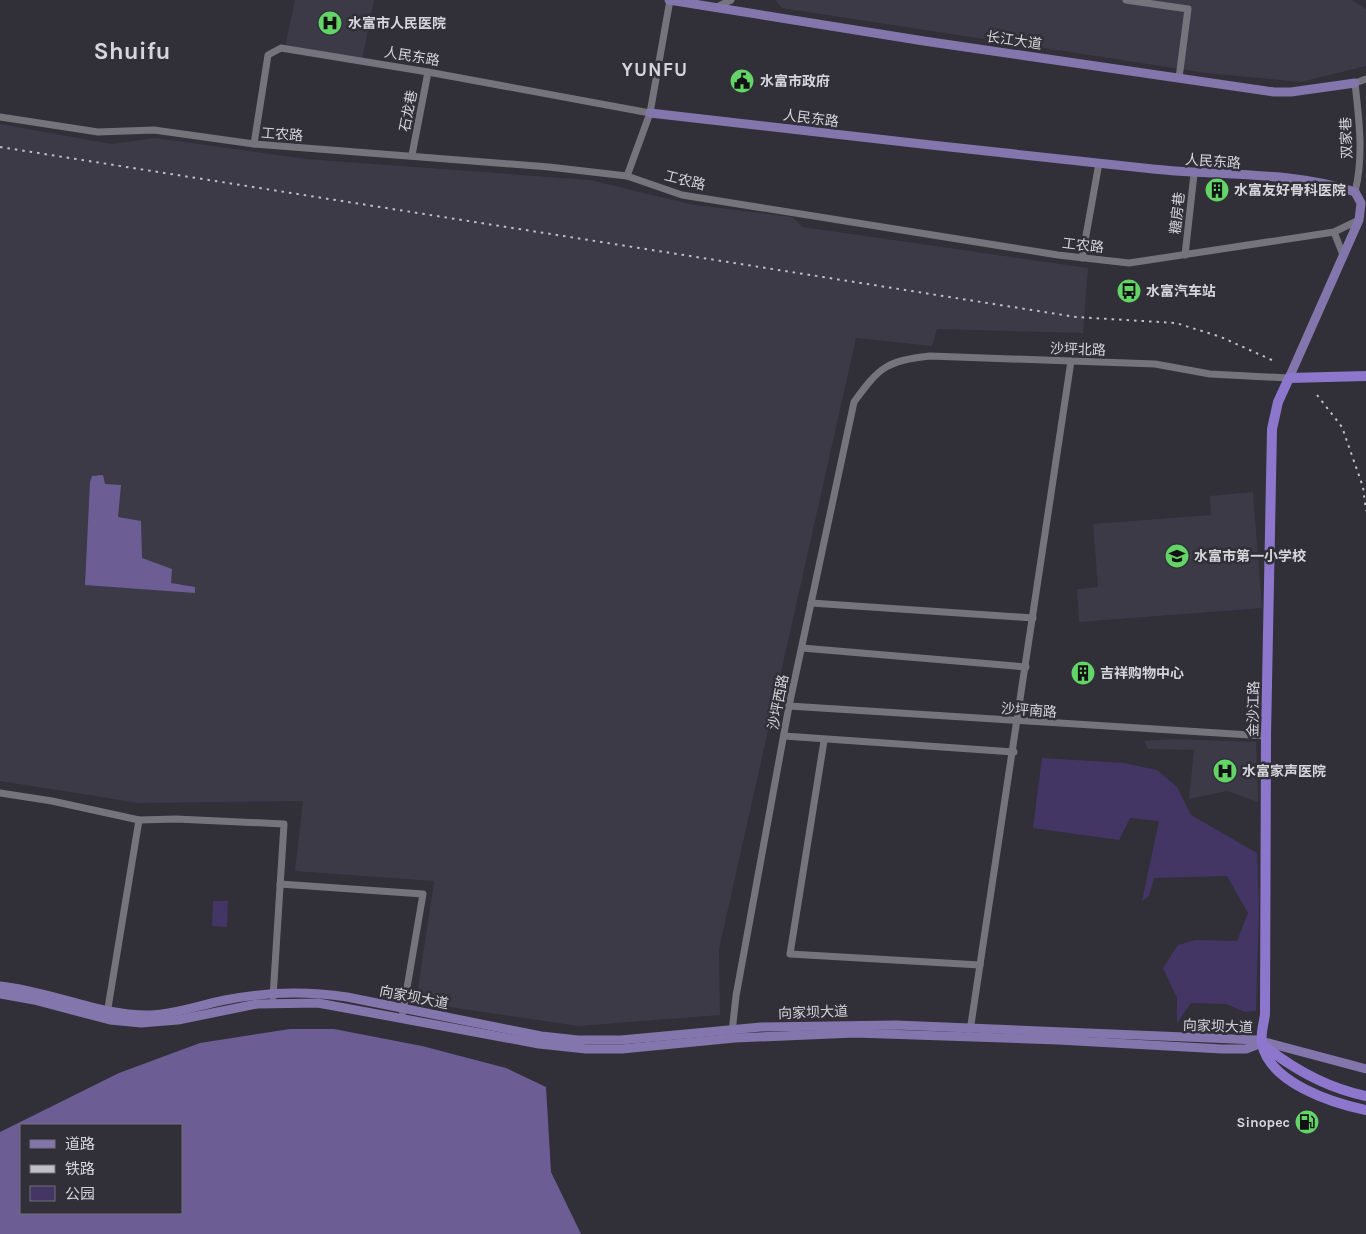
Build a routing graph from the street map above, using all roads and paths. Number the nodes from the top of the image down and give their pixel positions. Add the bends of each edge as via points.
1 (669, 0) edge
2 (731, 0) edge
3 (1126, 0) edge
4 (714, 8) junction
5 (428, 72) junction
6 (1179, 78) junction
7 (1366, 78) edge
8 (1355, 84) junction
9 (650, 113) junction
10 (0, 118) edge
11 (254, 144) junction
12 (412, 155) junction
13 (1099, 163) junction
14 (1194, 174) junction
15 (627, 176) junction
16 (1355, 192) junction
17 (1359, 220) junction
18 (1334, 232) junction
19 (1185, 255) junction
20 (1343, 255) junction
21 (1082, 258) junction
22 (1071, 361) junction
23 (1366, 376) edge
24 (872, 378) joint
25 (1289, 378) junction
26 (811, 603) junction
27 (1033, 618) junction
28 (802, 648) junction
29 (1026, 667) junction
30 (789, 706) junction
31 (1018, 722) junction
32 (784, 736) junction
33 (1266, 736) junction
34 (824, 741) dead end
35 (1014, 752) junction
36 (0, 793) edge
37 (139, 820) junction
38 (280, 884) junction
39 (980, 965) junction
40 (0, 986) edge
41 (0, 994) edge
42 (273, 998) junction
43 (403, 1013) junction
44 (107, 1015) junction
45 (970, 1032) junction
46 (732, 1033) junction
47 (1262, 1043) junction
48 (1366, 1069) edge
49 (1366, 1096) edge
50 (1366, 1110) edge

1 - 4 main road, 长江大道
1 - 9 street
2 - 4 street
3 - 6 street via 1188,9
4 - 6 main road, 长江大道
5 - 9 street, 人民东路
5 - 11 street, 人民东路 via 281,48 268,54
5 - 12 street, 石龙巷
6 - 8 main road, 长江大道 via 1274,92
7 - 8 street
8 - 16 street, 双家巷 via 1360,127 1360,173
9 - 13 main road, 人民东路
9 - 15 street
10 - 11 street, 工农路 via 98,132 154,130
11 - 12 street, 工农路
12 - 15 street, 工农路
13 - 14 main road, 人民东路
13 - 21 street
14 - 16 main road, 人民东路 via 1279,178 1338,186
14 - 19 street, 糖房巷
15 - 21 street, 工农路 via 682,195
16 - 17 main road via 1361,203
17 - 18 street, 工农路
17 - 20 main road
18 - 19 street, 工农路
18 - 20 street
19 - 21 street, 工农路 via 1129,263
20 - 25 main road
22 - 24 street, 沙坪北路 via 930,356 898,360
22 - 25 street, 沙坪北路 via 1155,364 1210,374
22 - 27 street
23 - 25 highway
24 - 26 street, 沙坪西路 via 854,402
25 - 33 highway, 金沙江路 via 1278,402 1270,439
26 - 27 street
26 - 28 street, 沙坪西路
27 - 29 street
28 - 29 street
28 - 30 street, 沙坪西路
29 - 31 street
30 - 31 street, 沙坪南路
30 - 32 street, 沙坪西路
31 - 33 street, 沙坪南路
31 - 35 street
32 - 35 street
32 - 46 street, 沙坪西路
33 - 47 highway, 金沙江路 via 1265,1014
34 - 39 street via 790,954
35 - 39 street
36 - 37 street
37 - 38 street via 284,824
37 - 44 street
38 - 42 street
38 - 43 street via 423,894
39 - 45 street
40 - 44 main road, 向家坝大道 via 36,991
41 - 44 main road, 向家坝大道
42 - 43 main road, 向家坝大道 via 333,995
42 - 44 main road, 向家坝大道 via 232,999 164,1014
43 - 46 main road, 向家坝大道 via 578,1040
45 - 46 main road, 向家坝大道 via 855,1024
45 - 47 main road, 向家坝大道 via 1257,1040
47 - 48 main road, 向家坝大道
47 - 49 highway via 1300,1071 1335,1087
47 - 50 highway via 1270,1064 1287,1078 1330,1099

